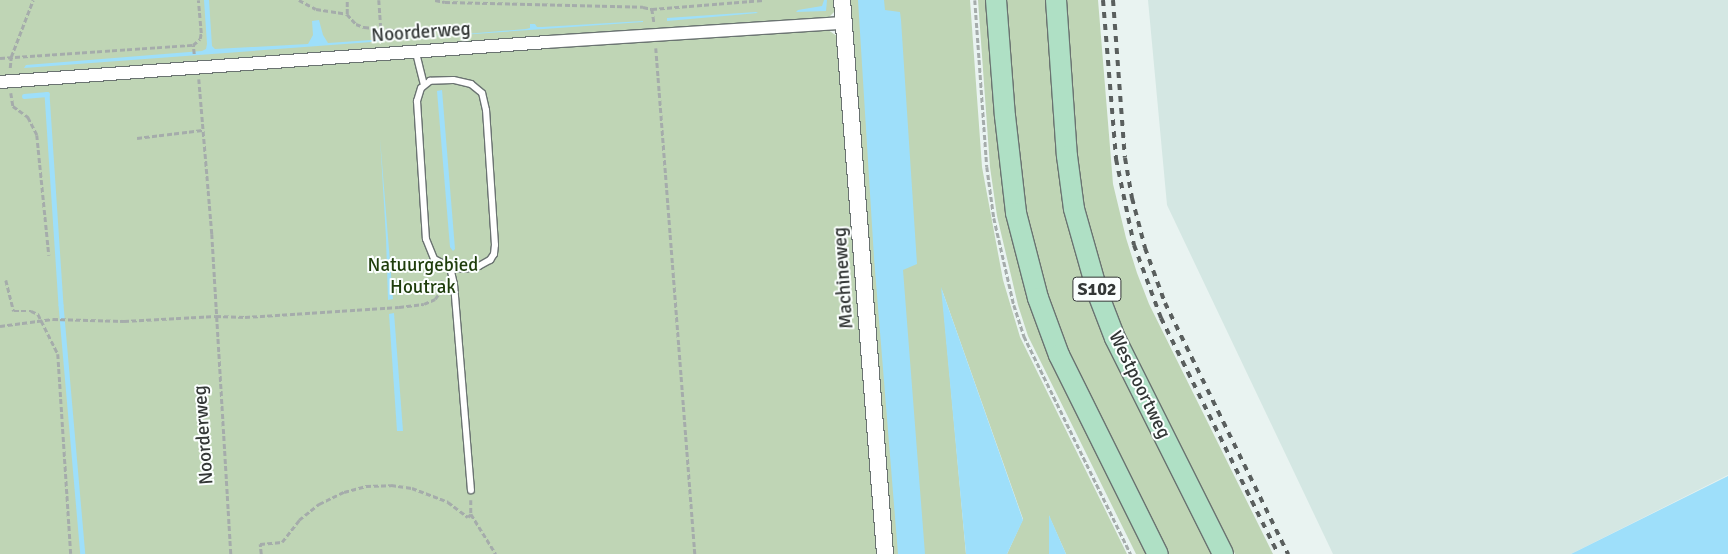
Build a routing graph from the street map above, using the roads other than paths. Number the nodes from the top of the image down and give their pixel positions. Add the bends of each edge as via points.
1 (842, 0) edge
2 (996, 0) edge
3 (1056, 0) edge
4 (844, 23) junction
5 (416, 52) junction
6 (5, 82) edge
7 (424, 84) junction
8 (446, 266) junction
9 (471, 490) road end
10 (885, 554) edge
11 (1158, 554) edge
12 (1223, 554) edge

1 - 4 street, Machineweg
2 - 11 main road via 1016,213 1038,298 1059,355
3 - 12 main road, Westpoortweg / S102 via 1074,209 1098,294 1114,338
4 - 5 street, Noorderweg
4 - 10 street, Machineweg
5 - 6 street, Noorderweg
5 - 7 lane
7 - 8 lane via 417,101 426,239 434,259
7 - 8 lane via 453,80 472,84 482,94 485,105 494,254 479,266 464,269
8 - 9 lane via 455,293

